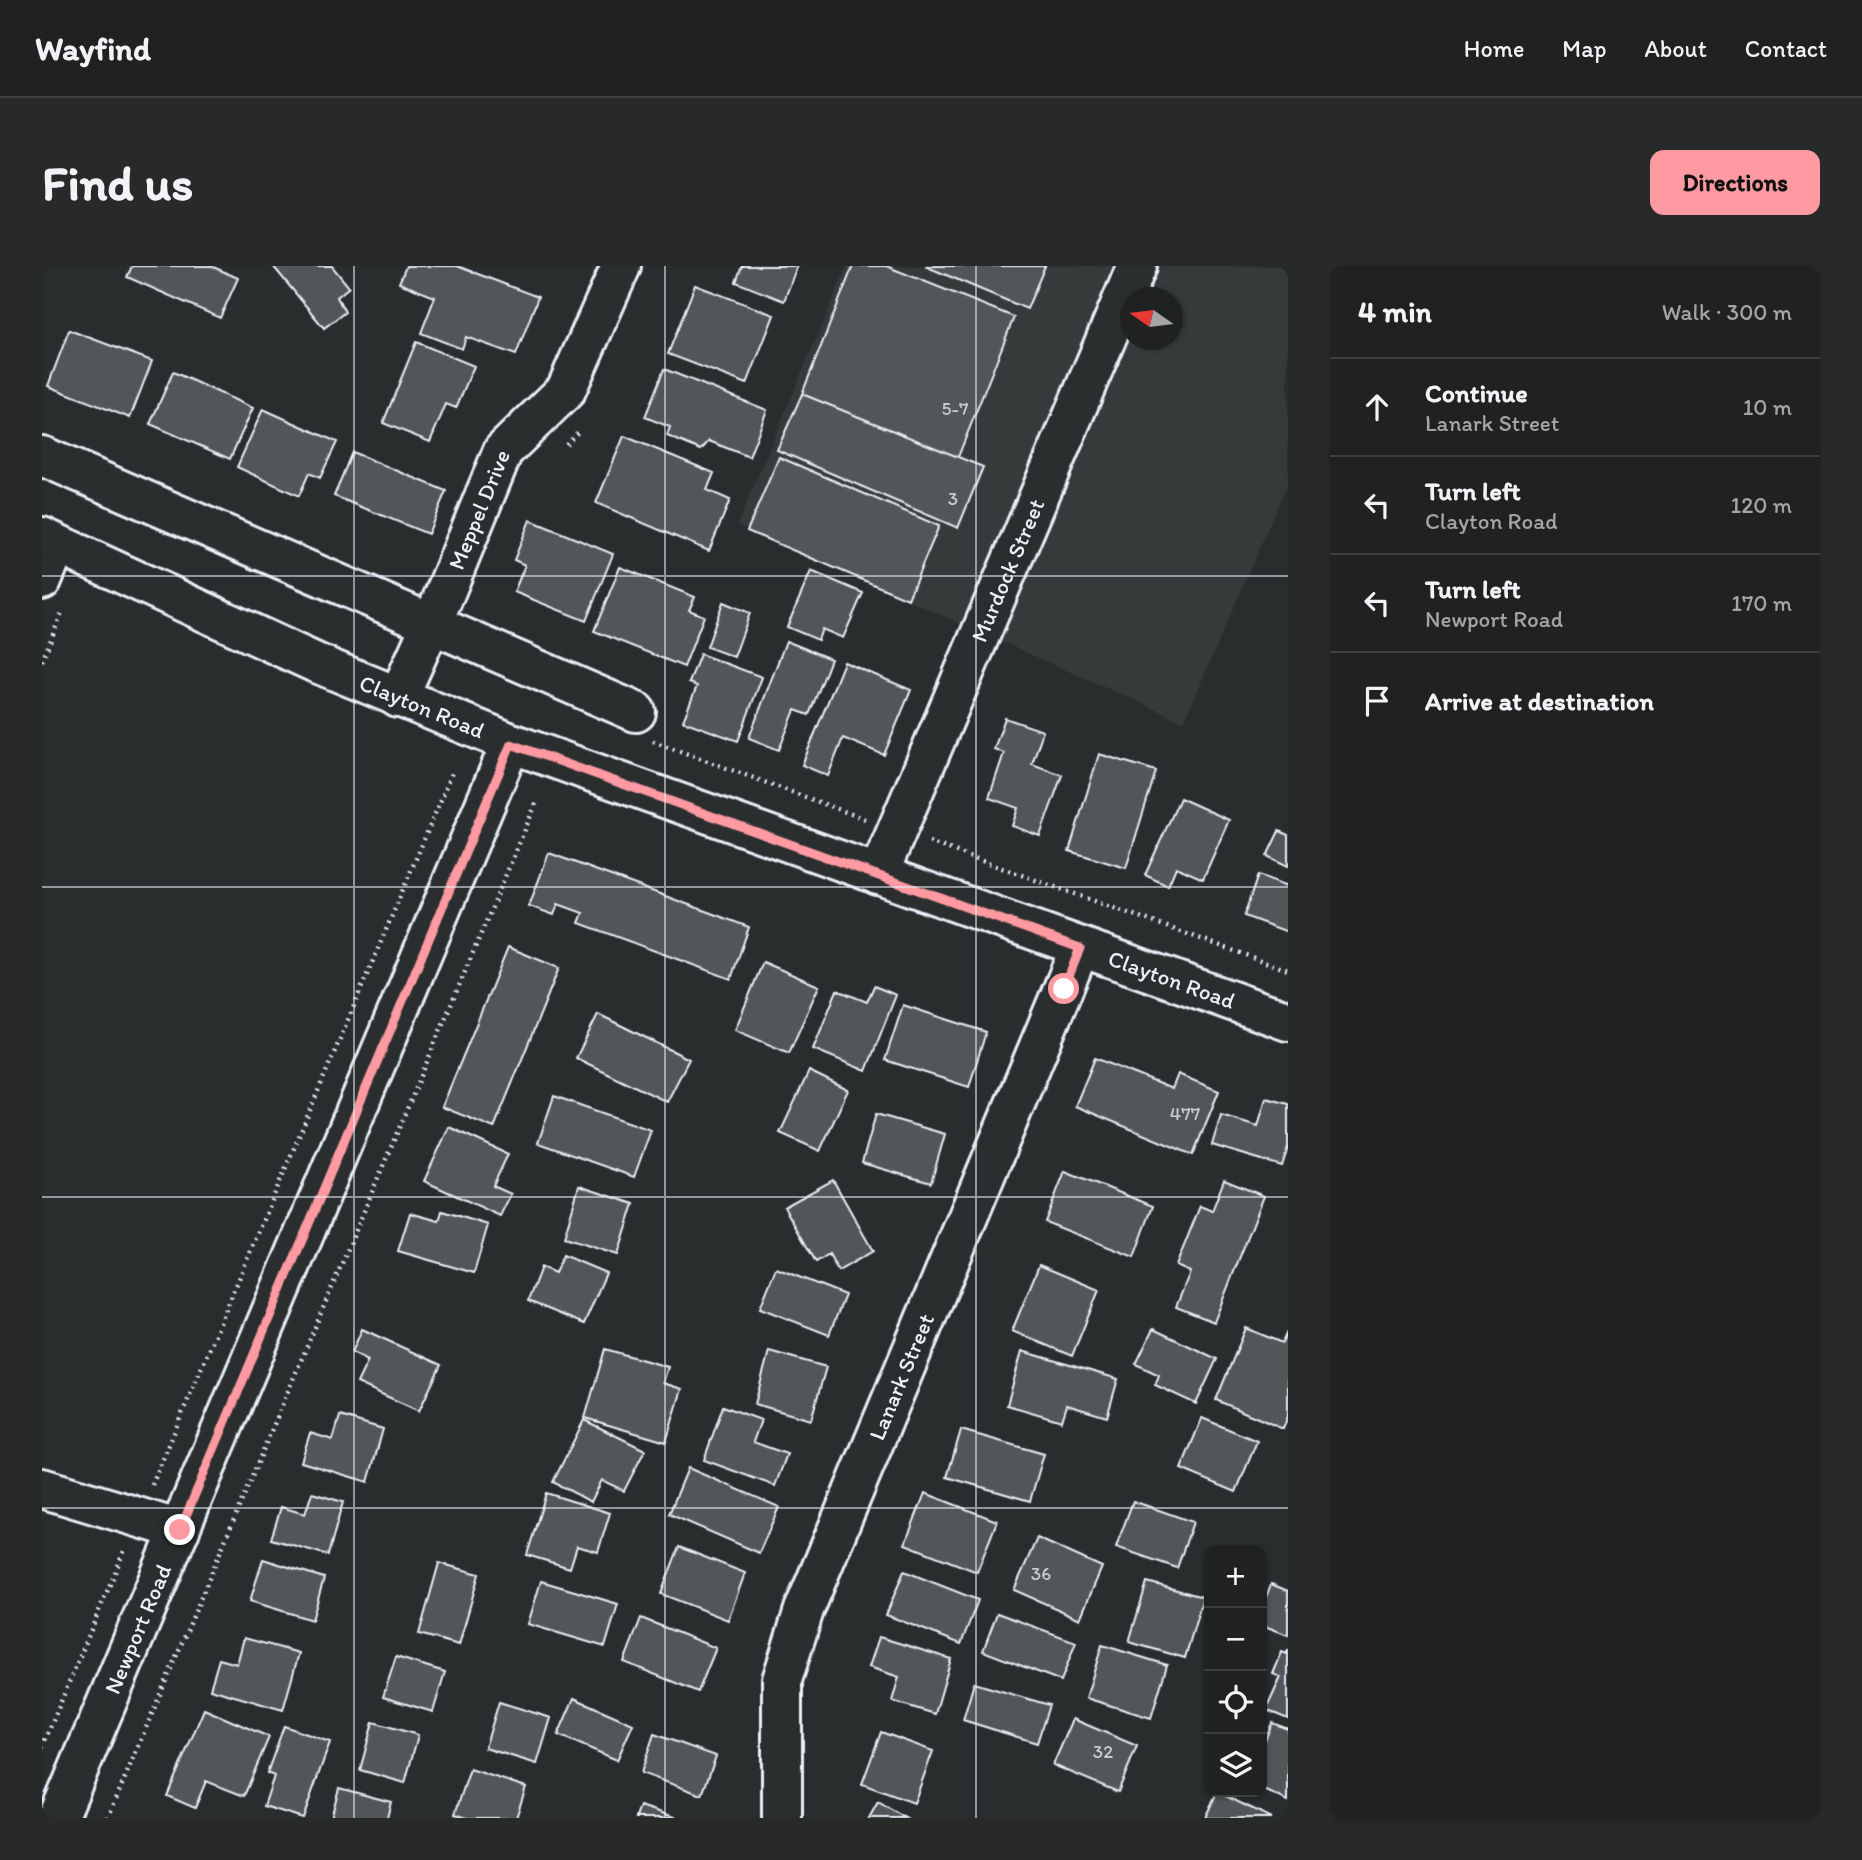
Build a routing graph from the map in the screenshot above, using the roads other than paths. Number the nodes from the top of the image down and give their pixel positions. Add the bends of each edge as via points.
1 (621, 266) edge
2 (1137, 266) edge
3 (42, 456) edge
4 (49, 541) edge
5 (55, 589) edge
6 (432, 624) junction
7 (398, 698) junction
8 (636, 712) dead end
9 (511, 744) junction
10 (878, 875) junction
11 (1080, 948) junction
12 (1288, 1021) edge
13 (42, 1488) edge
14 (180, 1530) junction
15 (58, 1818) edge
16 (782, 1818) edge

1 - 6 street, Meppel Drive via 566,390 503,451
2 - 10 street, Murdock Street
3 - 6 street
4 - 5 street
4 - 7 street, Clayton Road
6 - 7 street, Meppel Drive
6 - 8 street
7 - 9 street, Clayton Road
9 - 10 street, Clayton Road
9 - 14 street, Newport Road
10 - 11 street, Clayton Road
11 - 12 street, Clayton Road
11 - 16 street, Lanark Street via 804,1610 782,1680
13 - 14 street
14 - 15 street, Newport Road

